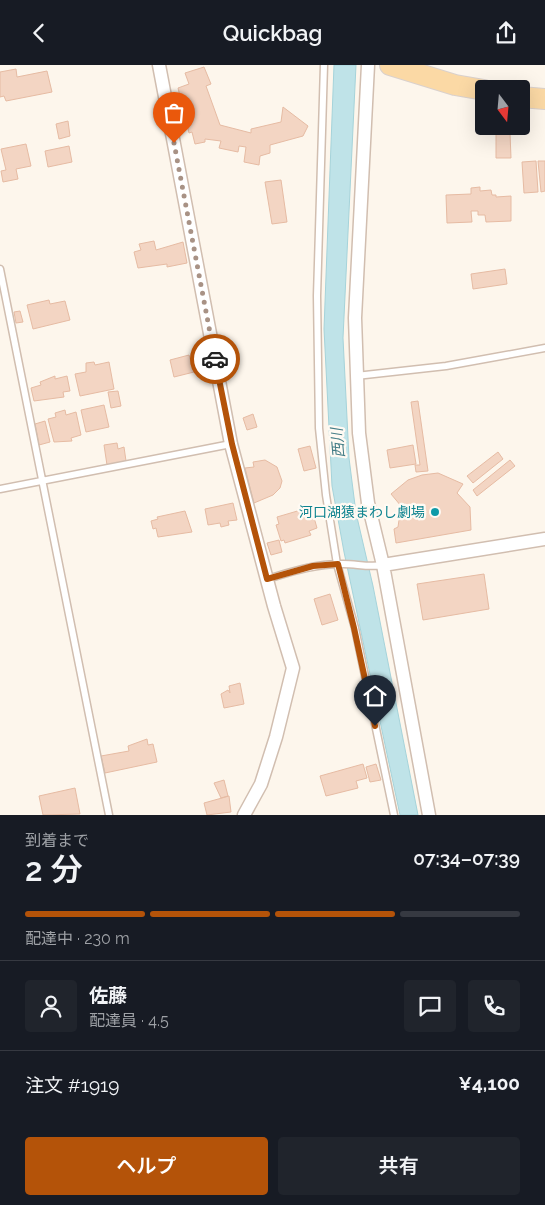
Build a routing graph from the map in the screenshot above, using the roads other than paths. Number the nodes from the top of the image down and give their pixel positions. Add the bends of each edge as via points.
1 (159, 65) edge
2 (324, 65) edge
3 (368, 65) edge
4 (390, 65) edge
5 (475, 88) edge
6 (530, 98) edge
7 (545, 99) edge
8 (0, 269) edge
9 (545, 349) edge
10 (356, 376) junction
11 (232, 444) junction
12 (41, 481) junction
13 (0, 489) edge
14 (545, 539) edge
15 (340, 564) junction
16 (379, 566) junction
17 (267, 579) junction
18 (109, 815) edge
19 (244, 815) edge
20 (394, 815) edge
21 (429, 815) edge

1 - 11 street
2 - 15 lane via 317,349 319,428 326,495
3 - 10 street via 355,308
4 - 5 main road
6 - 7 main road
8 - 12 lane
9 - 10 lane
10 - 16 street via 363,471
11 - 12 lane
11 - 17 street
12 - 13 lane
12 - 18 lane
14 - 16 street
15 - 16 lane
15 - 17 lane via 313,566
15 - 20 lane
16 - 21 street
17 - 19 street via 293,668 261,784

